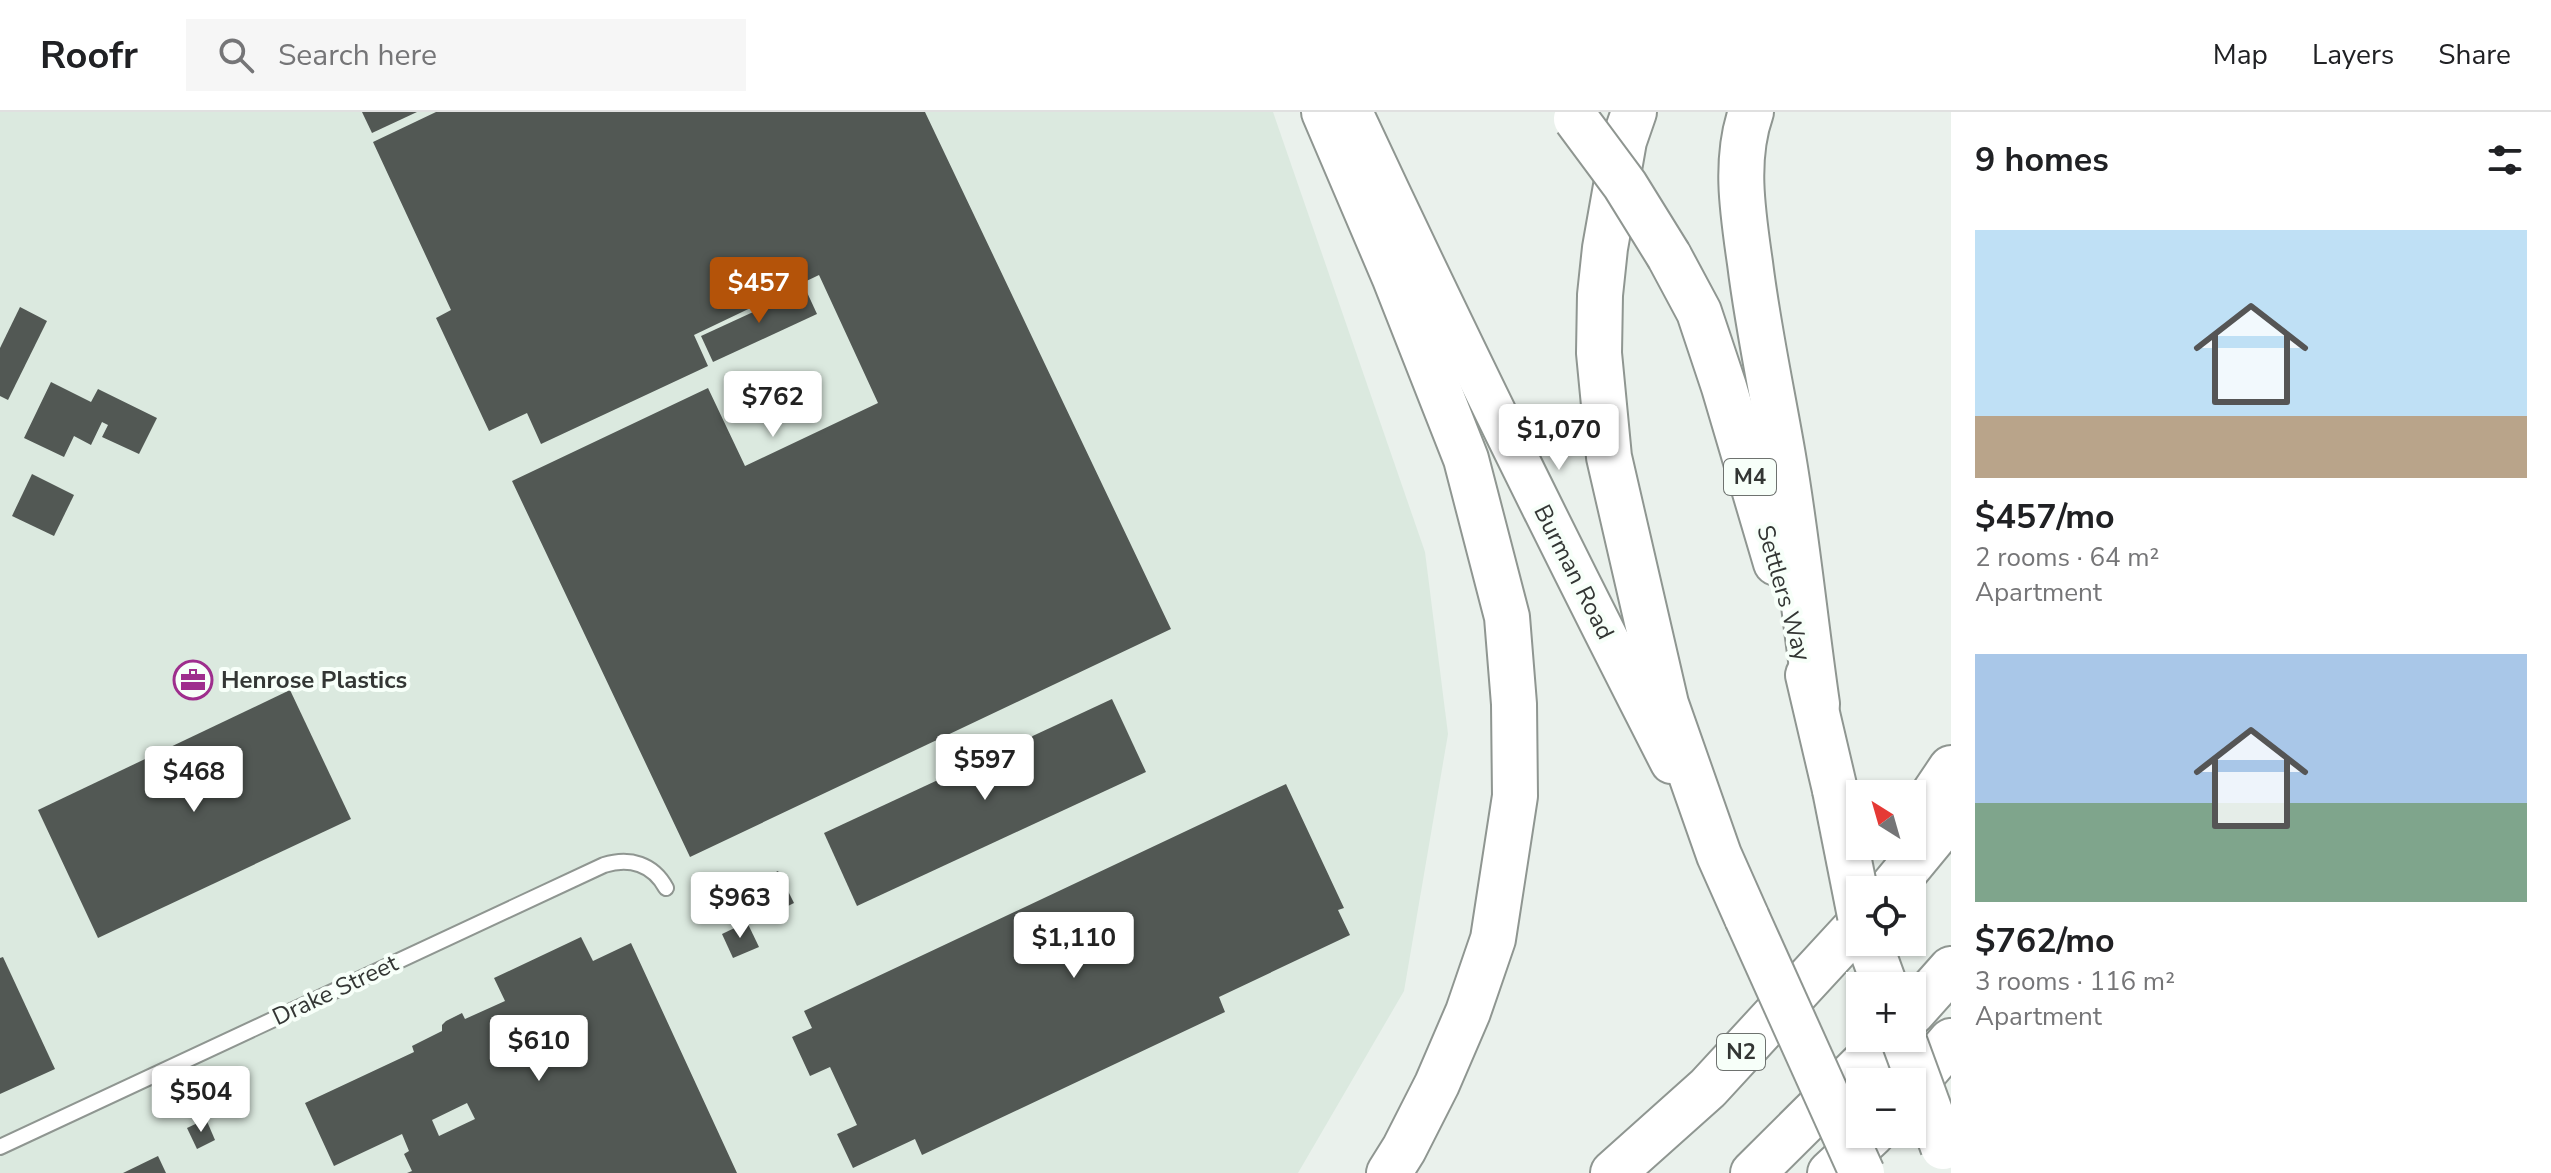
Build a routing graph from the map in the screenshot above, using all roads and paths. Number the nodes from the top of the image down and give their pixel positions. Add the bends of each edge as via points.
1 (1324, 112) edge
2 (1352, 112) edge
3 (1634, 112) edge
4 (1751, 112) edge
5 (1573, 115) edge
6 (1817, 704) junction
7 (1951, 768) edge
8 (1926, 805) edge
9 (1951, 816) edge
10 (1719, 855) junction
11 (1852, 876) edge
12 (1902, 876) edge
13 (666, 888) dead end
14 (1846, 927) edge
15 (1846, 938) edge
16 (1827, 959) junction
17 (1951, 969) edge
18 (1926, 997) edge
19 (1951, 1041) edge
20 (1875, 1052) edge
21 (1908, 1052) edge
22 (1926, 1070) edge
23 (0, 1147) edge
24 (1857, 1148) edge
25 (1859, 1148) edge
26 (1949, 1161) edge
27 (1389, 1173) edge
28 (1613, 1173) edge
29 (1753, 1173) edge
30 (1830, 1173) edge
31 (1837, 1173) edge
32 (1862, 1173) edge

1 - 27 highway via 1466,459 1507,617 1514,704 1515,796 1493,939 1437,1084
2 - 10 main road, Burman Road via 1567,560
3 - 10 highway via 1624,141 1600,295 1607,442 1666,704
4 - 6 highway via 1742,206
5 - 6 highway, Settlers Way / M4, bridge via 1625,185 1699,312
6 - 11 highway, Settlers Way / M4, bridge
7 - 8 highway
9 - 12 highway
10 - 32 highway, bridge
13 - 23 lane, Drake Street via 645,866 625,861 604,865
14 - 16 highway
15 - 16 highway, N2
16 - 28 highway, N2 via 1708,1088
17 - 18 highway
19 - 22 highway
20 - 29 highway
21 - 26 highway, bridge
24 - 30 highway
25 - 31 highway

